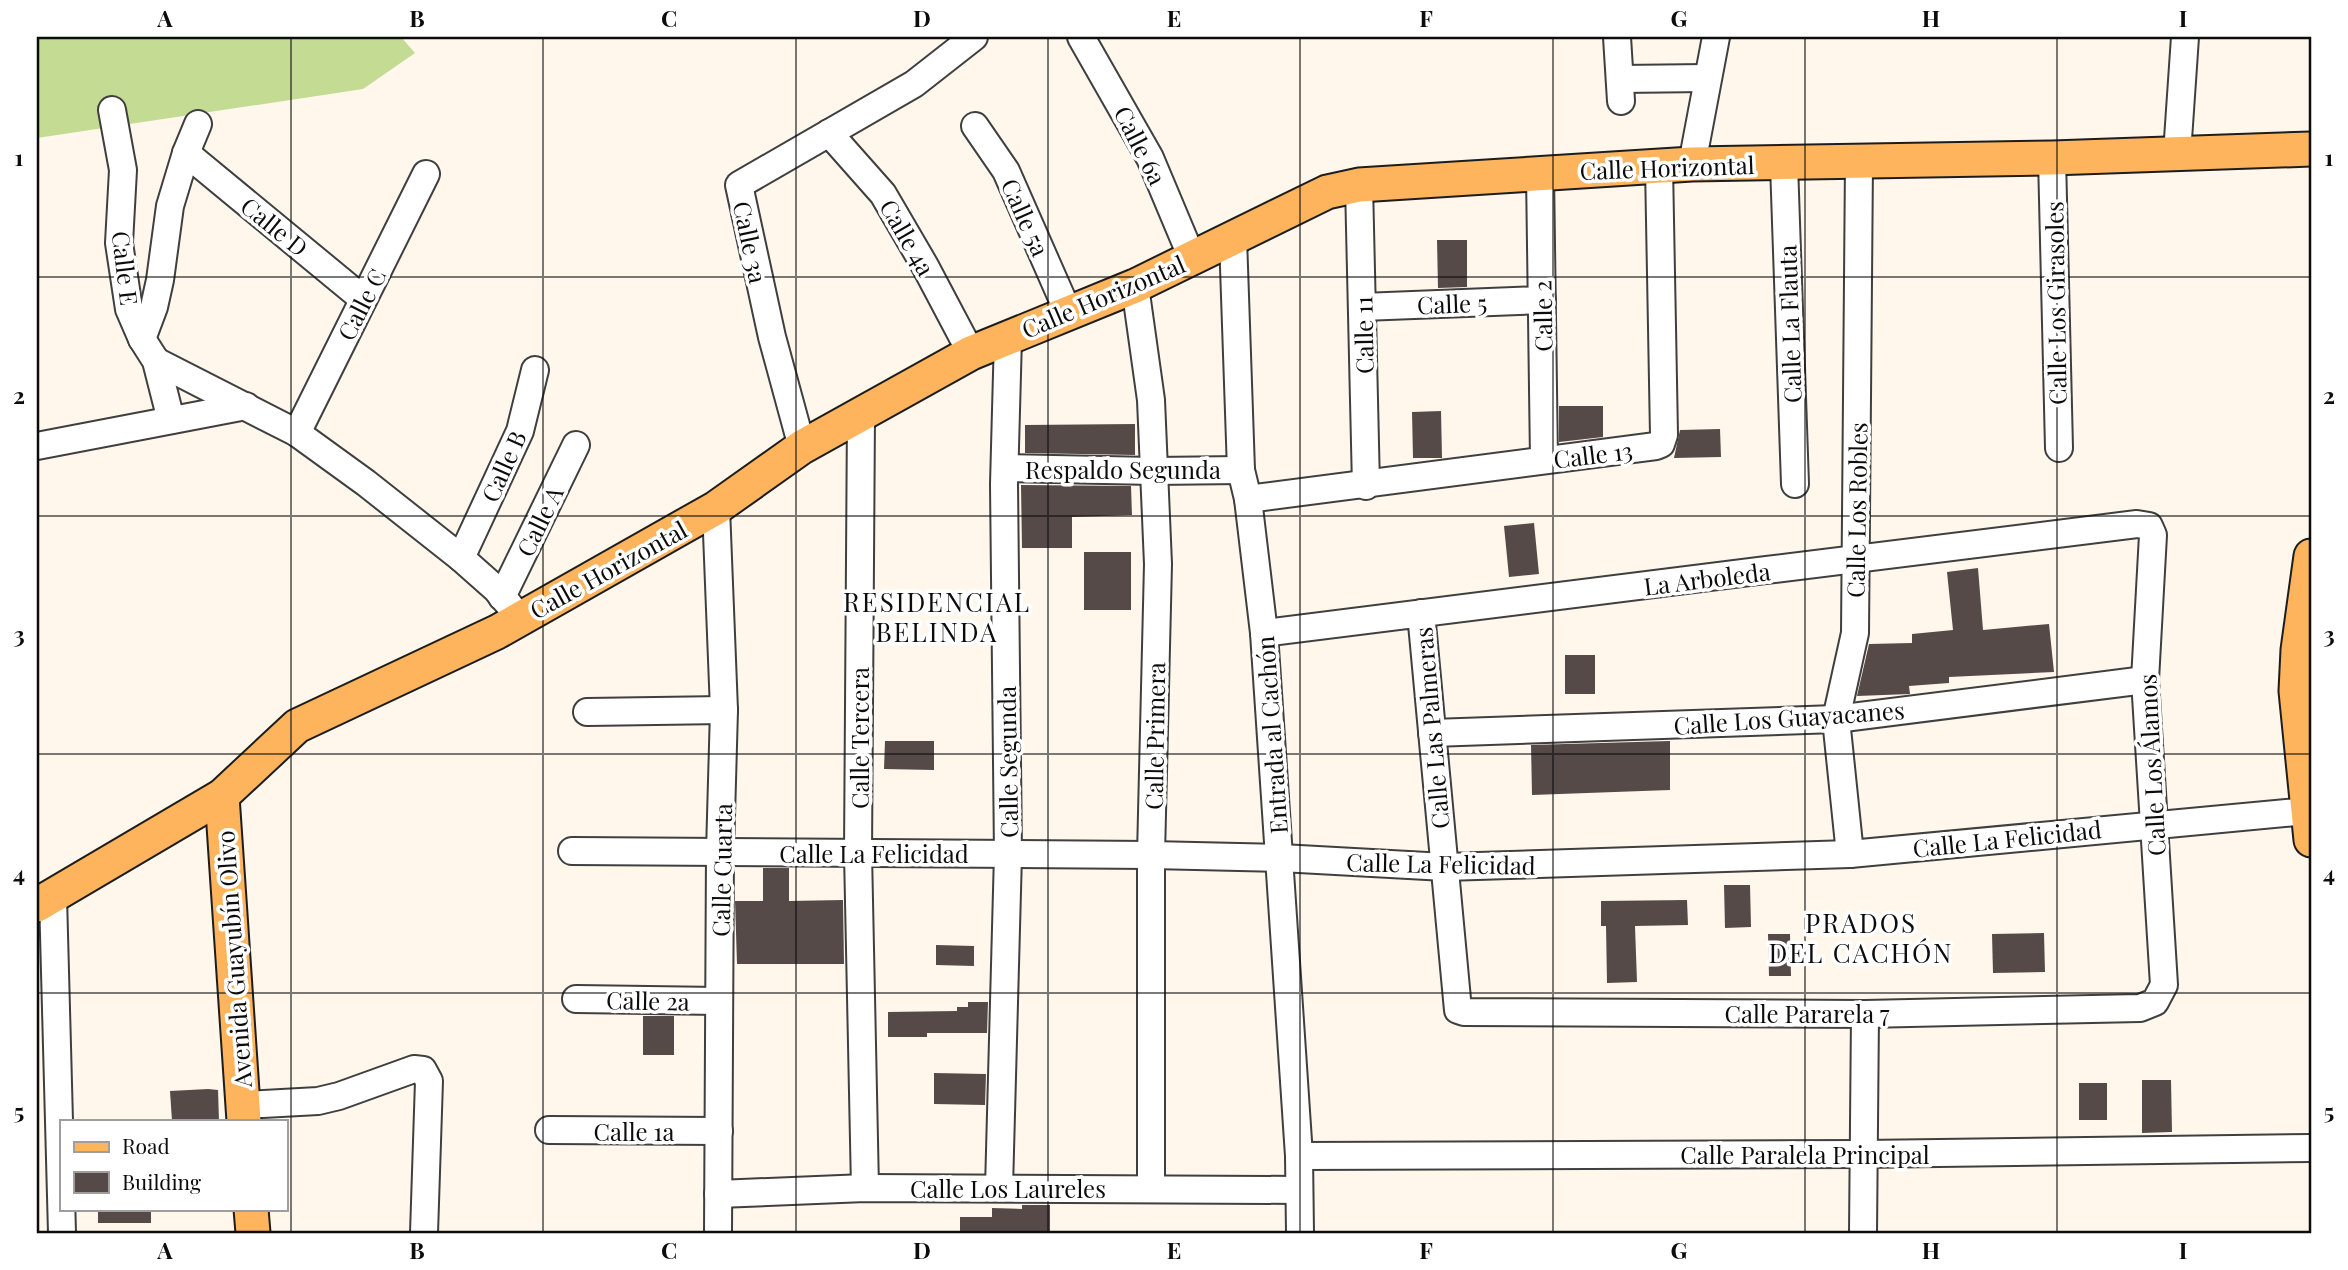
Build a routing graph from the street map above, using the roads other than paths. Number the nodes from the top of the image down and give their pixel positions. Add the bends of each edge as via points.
1 (974, 37) edge
2 (1081, 37) edge
3 (1617, 37) edge
4 (1716, 37) edge
5 (2185, 37) edge
6 (1707, 78) junction
7 (112, 110) dead end
8 (198, 124) dead end
9 (975, 126) dead end
10 (829, 132) junction
11 (2311, 149) edge
12 (186, 153) junction
13 (2177, 154) junction
14 (2052, 158) junction
15 (1859, 162) junction
16 (1692, 164) junction
17 (1784, 164) junction
18 (1659, 166) junction
19 (1540, 173) junction
20 (426, 174) dead end
21 (1359, 185) junction
22 (1233, 238) junction
23 (1192, 258) junction
24 (1135, 286) junction
25 (363, 299) junction
26 (1542, 300) junction
27 (1362, 307) junction
28 (1068, 312) junction
29 (1008, 337) junction
30 (149, 350) junction
31 (971, 353) junction
32 (535, 370) dead end
33 (247, 406) junction
34 (861, 414) junction
35 (171, 420) junction
36 (297, 433) junction
37 (37, 446) edge
38 (576, 446) dead end
39 (802, 447) junction
40 (2059, 448) dead end
41 (1544, 460) junction
42 (1005, 468) junction
43 (1241, 470) junction
44 (1154, 471) junction
45 (1795, 484) dead end
46 (1366, 486) junction
47 (1248, 499) junction
48 (716, 508) junction
49 (2149, 526) joint
50 (2311, 556) edge
51 (461, 558) junction
52 (1856, 560) junction
53 (511, 608) junction
54 (1421, 613) junction
55 (1264, 634) junction
56 (2146, 680) junction
57 (724, 710) junction
58 (587, 712) dead end
59 (1836, 719) junction
60 (1432, 733) junction
61 (222, 796) junction
62 (2153, 824) junction
63 (2309, 825) edge
64 (572, 851) dead end
65 (720, 852) junction
66 (858, 853) junction
67 (1008, 854) junction
68 (1850, 854) junction
69 (1151, 855) junction
70 (1281, 858) junction
71 (1445, 867) junction
72 (45, 901) edge
73 (576, 999) dead end
74 (719, 1001) junction
75 (2155, 1002) joint
76 (1458, 1010) joint
77 (1865, 1014) junction
78 (244, 1113) edge
79 (549, 1130) dead end
80 (719, 1131) junction
81 (2311, 1148) edge
82 (1863, 1154) junction
83 (1299, 1156) junction
84 (865, 1188) junction
85 (999, 1188) junction
86 (1151, 1188) junction
87 (1299, 1190) junction
88 (60, 1194) edge
89 (718, 1194) junction
90 (61, 1210) edge
91 (251, 1210) edge
92 (62, 1233) edge
93 (253, 1233) edge
94 (424, 1233) edge
95 (718, 1233) edge
96 (1300, 1233) edge
97 (1863, 1233) edge

1 - 10 street, Calle 3a via 914,85
2 - 23 street, Calle 6a via 1150,158
3 - 6 street via 1620,90
4 - 6 street
5 - 13 street
6 - 16 street
7 - 30 street, Calle E via 123,170 119,243 123,276 129,309
8 - 12 street
9 - 28 street, Calle 5a via 1006,170
10 - 31 street, Calle 4a via 883,194
10 - 39 street, Calle 3a via 738,185
11 - 13 main road, Calle Horizontal
12 - 25 street, Calle D
12 - 30 street via 170,206
13 - 14 main road, Calle Horizontal
14 - 15 main road, Calle Horizontal
14 - 40 street, Calle Los Girasoles
15 - 17 main road, Calle Horizontal
15 - 52 street, Calle Los Robles
16 - 17 main road, Calle Horizontal
16 - 18 main road, Calle Horizontal
17 - 45 street, Calle La Flauta
18 - 19 main road, Calle Horizontal
18 - 41 street, Calle 13 via 1661,444
19 - 21 main road, Calle Horizontal
19 - 26 street, Calle 2
20 - 25 street, Calle C
21 - 22 main road, Calle Horizontal via 1327,192
21 - 27 street, Calle 11
22 - 23 main road, Calle Horizontal
22 - 43 street, Entrada al Cachón
23 - 24 main road, Calle Horizontal
24 - 28 main road, Calle Horizontal
24 - 44 street, Calle Primera via 1151,400
25 - 36 street, Calle C
26 - 27 street, Calle 5
26 - 41 street, Calle 2
27 - 46 street, Calle 11
28 - 29 main road, Calle Horizontal
29 - 31 main road, Calle Horizontal
29 - 42 street, Calle Segunda
30 - 33 street
30 - 35 street, Calle E
31 - 34 main road, Calle Horizontal
32 - 51 street, Calle B via 520,431
33 - 35 street
33 - 36 street
34 - 39 main road, Calle Horizontal
34 - 66 street, Calle Tercera
35 - 37 street
36 - 51 street
38 - 53 street, Calle A
39 - 48 main road, Calle Horizontal
41 - 46 street, Calle 13
42 - 44 street, Respaldo Segunda
42 - 67 street, Calle Segunda
43 - 44 street, Respaldo Segunda
43 - 47 street, Entrada al Cachón
44 - 69 street, Calle Primera via 1158,564
46 - 47 street, Calle 13
47 - 55 street, Entrada al Cachón
48 - 53 main road, Calle Horizontal
48 - 57 street, Calle Cuarta
49 - 52 street, La Arboleda
49 - 56 street, Calle Los Álamos via 2153,535
50 - 63 main road via 2296,691
51 - 53 street
52 - 54 street, La Arboleda
52 - 59 street, Calle Los Robles via 1855,633
53 - 61 main road, Calle Horizontal via 497,632 297,726
54 - 55 street, La Arboleda
54 - 60 street, Calle Las Palmeras
55 - 70 street, Entrada al Cachón
56 - 59 street, Calle Los Guayacanes
56 - 62 street, Calle Los Álamos
57 - 58 street
57 - 65 street, Calle Cuarta
59 - 60 street, Calle Los Guayacanes
59 - 68 street, Calle Los Robles
60 - 71 street, Calle Las Palmeras
61 - 72 main road, Calle Horizontal
61 - 78 main road, Avenida Guayubín Olivo
62 - 63 street, Calle La Felicidad
62 - 68 street, Calle La Felicidad
62 - 75 street, Calle Los Álamos via 2164,985
64 - 65 street, Calle La Felicidad
65 - 66 street, Calle La Felicidad
65 - 74 street, Calle Cuarta
66 - 67 street, Calle La Felicidad
66 - 84 street, Calle Tercera
67 - 69 street, Calle La Felicidad
67 - 85 street, Calle Segunda
68 - 71 street, Calle La Felicidad
69 - 70 street, Calle La Felicidad
69 - 86 street, Calle Primera
70 - 71 street, Calle La Felicidad
70 - 83 street, Entrada al Cachón
71 - 76 street, Calle Las Palmeras
72 - 88 street
73 - 74 street, Calle 2a
74 - 80 street, Calle Cuarta
75 - 77 street, Calle Pararela 7 via 2140,1008
76 - 77 street, Calle Pararela 7
77 - 82 street
78 - 94 street via 339,1096 414,1069 423,1070 429,1081
79 - 80 street, Calle 1a
80 - 89 street, Calle Cuarta
81 - 82 street, Calle Paralela Principal
82 - 83 street, Calle Paralela Principal
82 - 97 street
83 - 87 street, Entrada al Cachón
84 - 85 street, Calle Los Laureles
84 - 89 street, Calle Los Laureles
85 - 86 street, Calle Los Laureles
86 - 87 street, Calle Los Laureles
87 - 96 street, Entrada al Cachón
89 - 95 street, Calle Cuarta
90 - 92 street
91 - 93 main road

